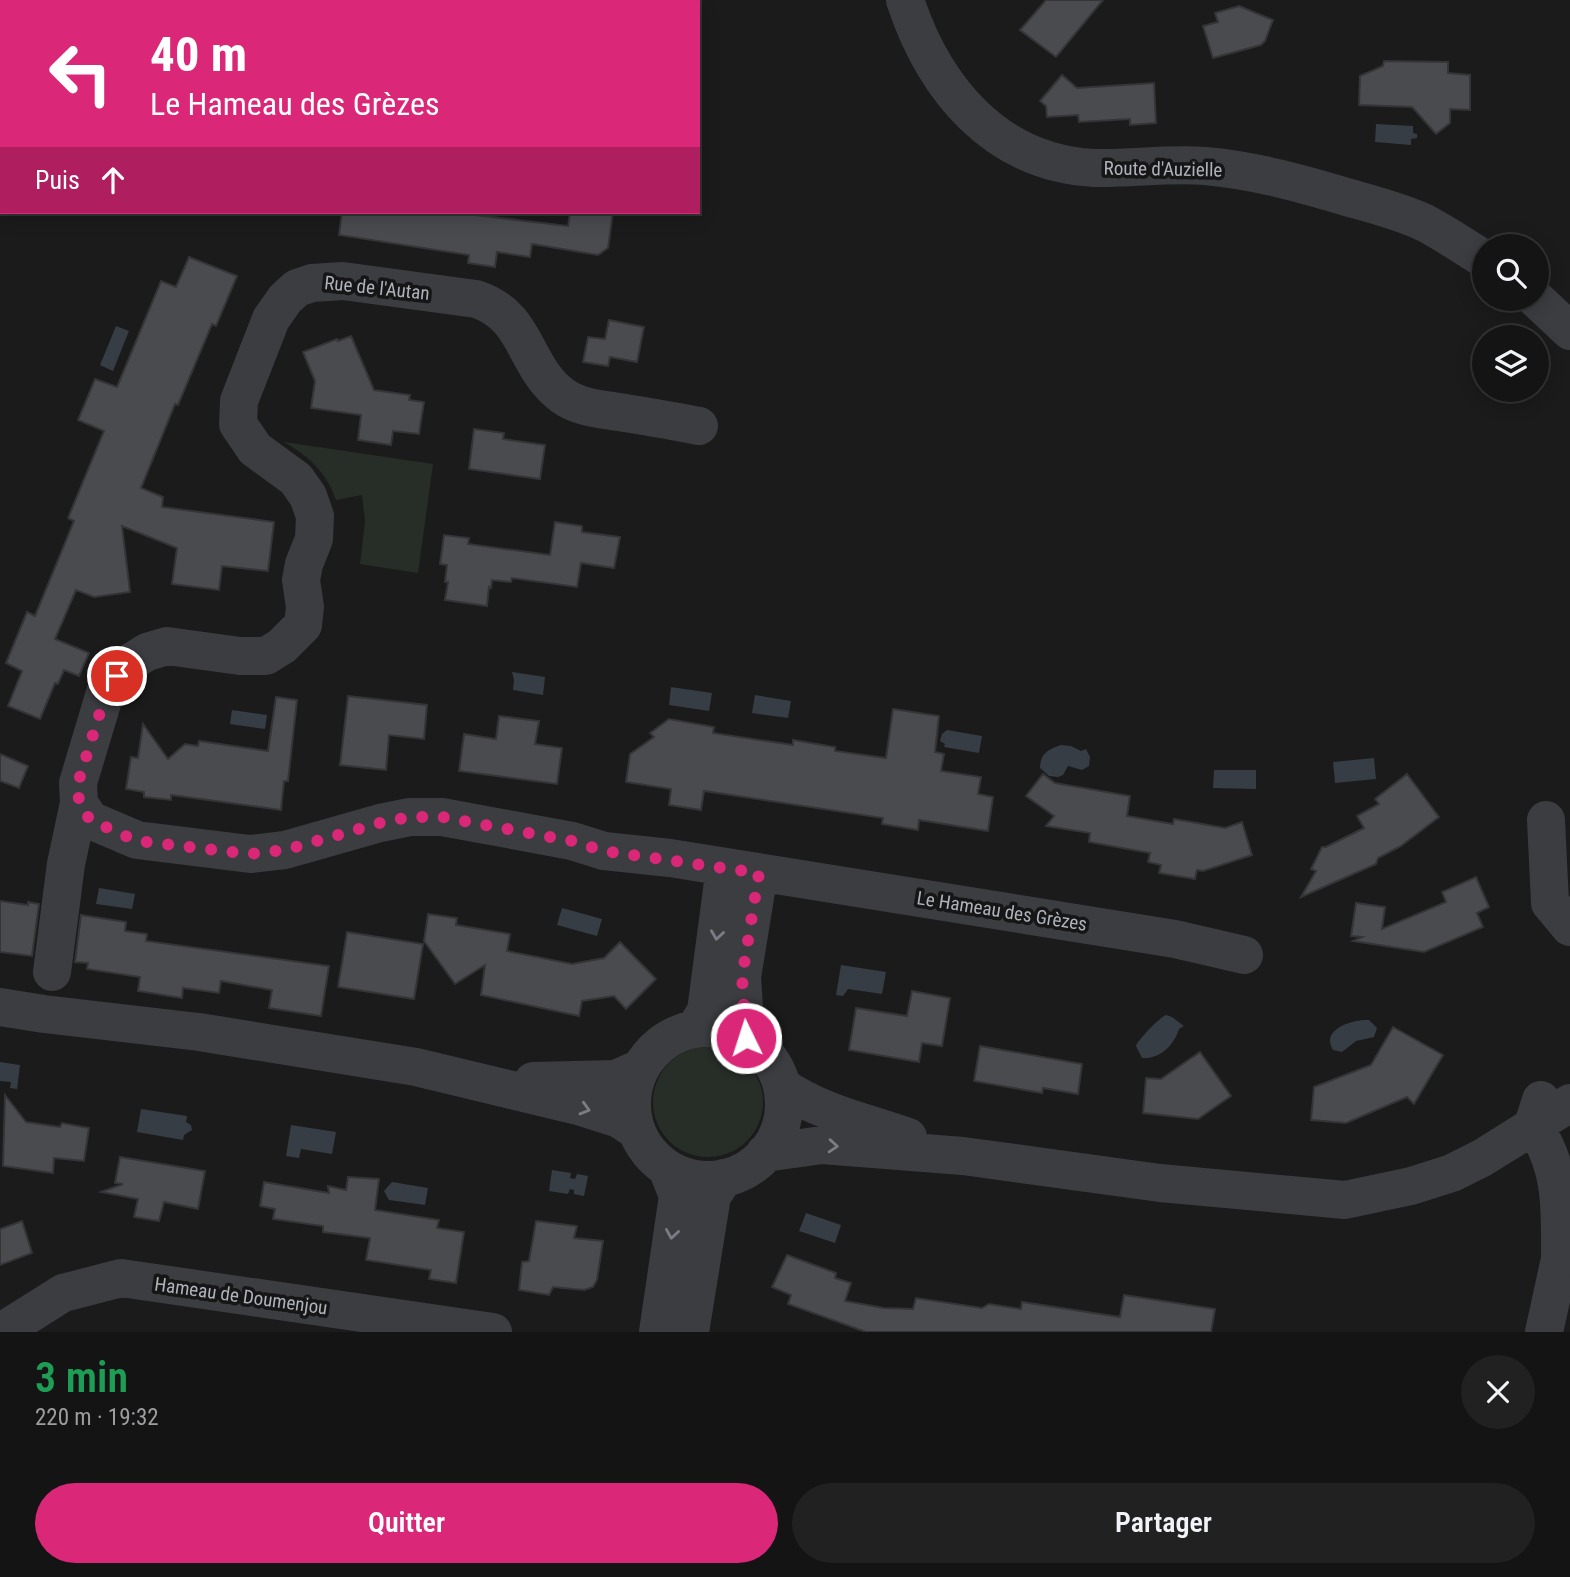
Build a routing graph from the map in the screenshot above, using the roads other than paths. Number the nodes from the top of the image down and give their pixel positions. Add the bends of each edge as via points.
1 (905, 0) edge
2 (1472, 253) edge
3 (1549, 311) edge
4 (1570, 331) edge
5 (699, 426) dead end
6 (79, 803) junction
7 (1546, 820) dead end
8 (742, 870) junction
9 (1570, 928) edge
10 (1244, 955) dead end
11 (52, 972) dead end
12 (0, 1007) edge
13 (695, 1029) junction
14 (746, 1038) junction
15 (641, 1069) junction
16 (471, 1081) junction
17 (783, 1087) junction
18 (1557, 1100) edge
19 (637, 1131) junction
20 (765, 1153) junction
21 (963, 1156) junction
22 (667, 1168) junction
23 (724, 1178) junction
24 (1565, 1244) edge
25 (1, 1332) edge
26 (493, 1332) edge
27 (658, 1332) edge
28 (691, 1332) edge
29 (1545, 1332) edge

1 - 2 street, Route d'Auzielle via 925,50 960,102 982,124 1028,153 1096,168 1204,166 1243,171 1316,188 1424,223
3 - 4 street
5 - 6 street, Rue de l'Autan via 585,407 563,397 542,375 511,319 476,299 343,281 297,288 271,320 239,401 239,424 255,449 296,479 315,516 314,539 301,580 303,625 266,656 166,646 131,662 106,693 78,783
6 - 8 street, Le Hameau des Grèzes via 90,820 137,841 250,854 285,850 410,817 442,817 604,851
6 - 11 street
7 - 9 street via 1550,903
8 - 10 street, Le Hameau des Grèzes via 1175,939
8 -> 13 street via 706,1011
8 - 14 street
12 - 16 street via 200,1032 416,1067
13 - 14 street via 730,1031
13 - 15 street via 673,1036
14 - 17 street via 763,1050
15 - 16 street via 616,1079
15 - 19 street via 632,1100
16 -> 19 street via 587,1109 619,1119
17 - 20 street via 782,1122
17 - 21 street via 828,1112
18 - 21 street via 1418,1166 1305,1195 1160,1183
18 - 24 street via 1554,1163
19 - 22 street
20 -> 21 street via 822,1145
20 - 23 street via 740,1173
22 - 23 street via 695,1178
22 -> 27 street via 678,1196
23 - 28 street via 712,1196
24 - 29 street
25 - 26 street, Hameau de Doumenjou via 63,1293 121,1278

